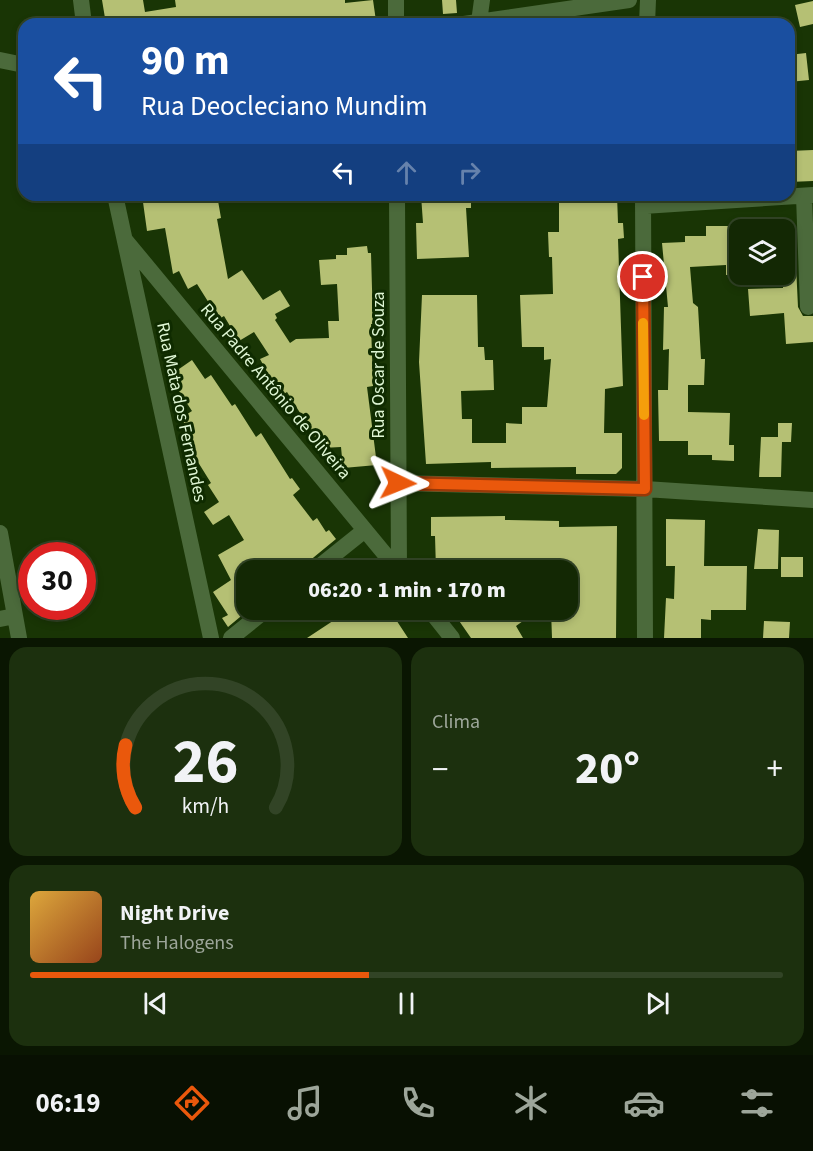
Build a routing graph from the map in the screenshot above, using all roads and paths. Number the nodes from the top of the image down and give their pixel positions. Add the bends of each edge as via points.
1 (81, 0) edge
2 (396, 0) edge
3 (482, 0) edge
4 (629, 0) edge
5 (648, 0) edge
6 (83, 18) edge
7 (396, 18) edge
8 (474, 18) edge
9 (506, 18) edge
10 (647, 18) edge
11 (0, 60) edge
12 (18, 64) edge
13 (808, 196) edge
14 (117, 201) edge
15 (397, 201) edge
16 (643, 201) edge
17 (124, 238) junction
18 (808, 307) dead end
19 (398, 483) junction
20 (645, 489) junction
21 (813, 500) edge
22 (365, 530) junction
23 (0, 533) edge
24 (328, 560) edge
25 (390, 560) edge
26 (398, 560) edge
27 (8, 617) edge
28 (253, 620) edge
29 (438, 620) edge
30 (18, 638) edge
31 (211, 638) edge
32 (231, 638) edge
33 (452, 638) edge
34 (645, 638) edge

1 - 6 street
2 - 7 street
3 - 8 street
4 - 9 street
5 - 10 street
11 - 12 street
13 - 18 street
14 - 17 street, Rua Mata dos Fernandes
15 - 19 street, Rua Oscar de Souza
16 - 20 street
17 - 22 street, Rua Padre Antônio de Oliveira
17 - 31 street, Rua Mata dos Fernandes
19 - 20 street
19 - 26 street, Rua Oscar de Souza
20 - 21 street
20 - 34 street
22 - 24 street
22 - 25 street, Rua Padre Antônio de Oliveira
23 - 27 street
27 - 30 street
28 - 32 street
29 - 33 street

